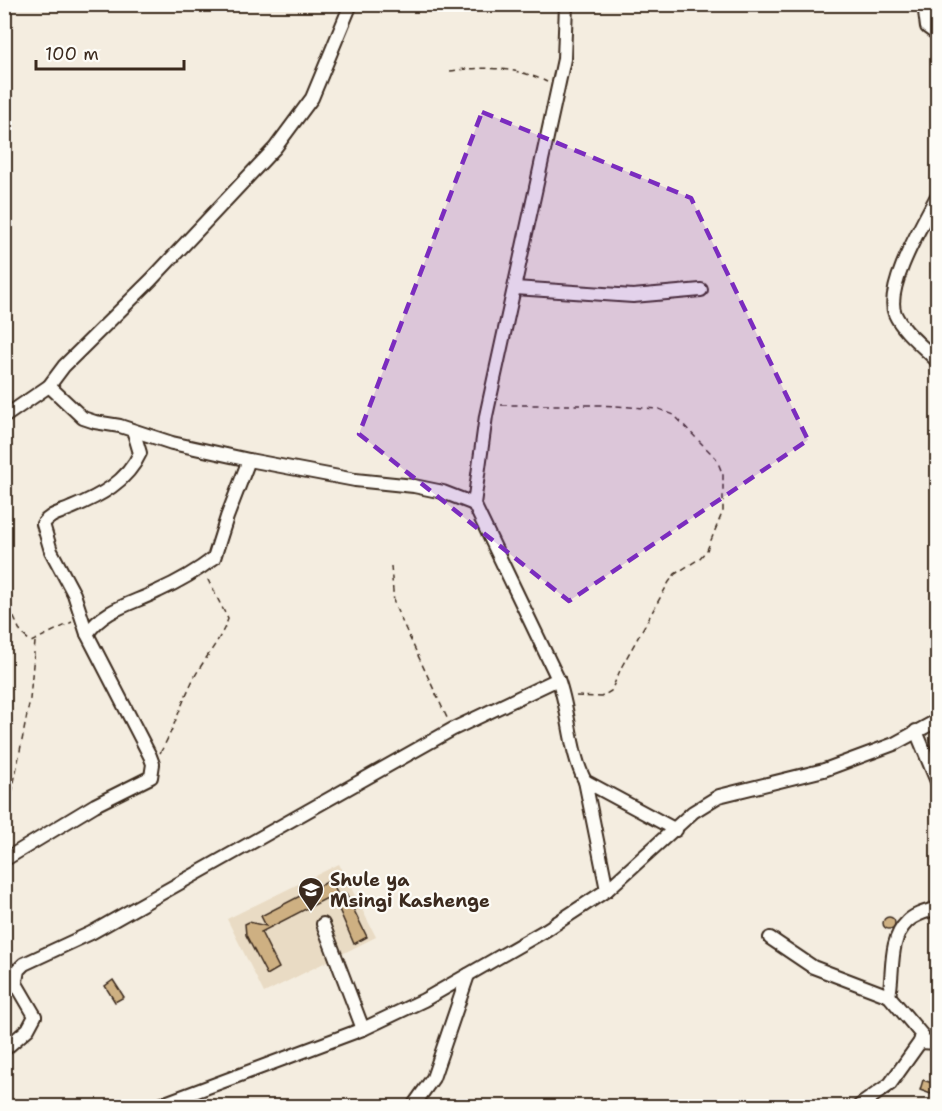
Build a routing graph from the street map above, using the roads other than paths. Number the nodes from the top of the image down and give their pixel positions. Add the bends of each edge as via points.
1 (351, 4) edge
2 (566, 4) edge
3 (924, 4) edge
4 (938, 35) edge
5 (938, 194) edge
6 (515, 288) junction
7 (701, 290) dead end
8 (938, 362) edge
9 (49, 386) junction
10 (4, 417) edge
11 (134, 433) junction
12 (249, 460) junction
13 (474, 504) junction
14 (87, 634) junction
15 (558, 679) junction
16 (938, 720) edge
17 (916, 731) junction
18 (585, 781) junction
19 (938, 784) edge
20 (676, 830) junction
21 (4, 860) edge
22 (607, 890) junction
23 (938, 908) edge
24 (323, 924) dead end
25 (770, 938) dead end
26 (4, 963) edge
27 (468, 975) junction
28 (16, 981) junction
29 (889, 996) junction
30 (363, 1029) junction
31 (920, 1041) junction
32 (938, 1043) edge
33 (4, 1050) edge
34 (157, 1107) edge
35 (413, 1107) edge
36 (859, 1107) edge

1 - 9 street via 312,98 292,126
2 - 6 street via 564,59
3 - 4 street via 927,27
5 - 8 street via 899,275 893,304 901,324
6 - 7 street via 633,296
6 - 13 street via 479,455
9 - 10 street
9 - 11 street via 83,418
11 - 12 street
11 - 14 street via 141,453 122,480 96,497 48,517 43,524
12 - 13 street via 355,480 414,486
12 - 14 street via 214,558 157,592 107,613 96,620
13 - 15 street
14 - 21 street via 153,764 151,777 95,805
15 - 18 street
15 - 28 street via 453,729 92,933 24,964
16 - 17 street
17 - 19 street
17 - 20 street via 894,744 824,770 719,796 693,812
18 - 20 street
18 - 22 street
20 - 22 street
22 - 27 street
23 - 29 street via 907,922 900,931 893,950
24 - 30 street
25 - 29 street via 813,967
26 - 28 street
27 - 30 street
27 - 35 street via 433,1078
28 - 33 street via 35,1016 28,1029
29 - 31 street via 921,1033
30 - 34 street
31 - 32 street
31 - 36 street via 890,1084

